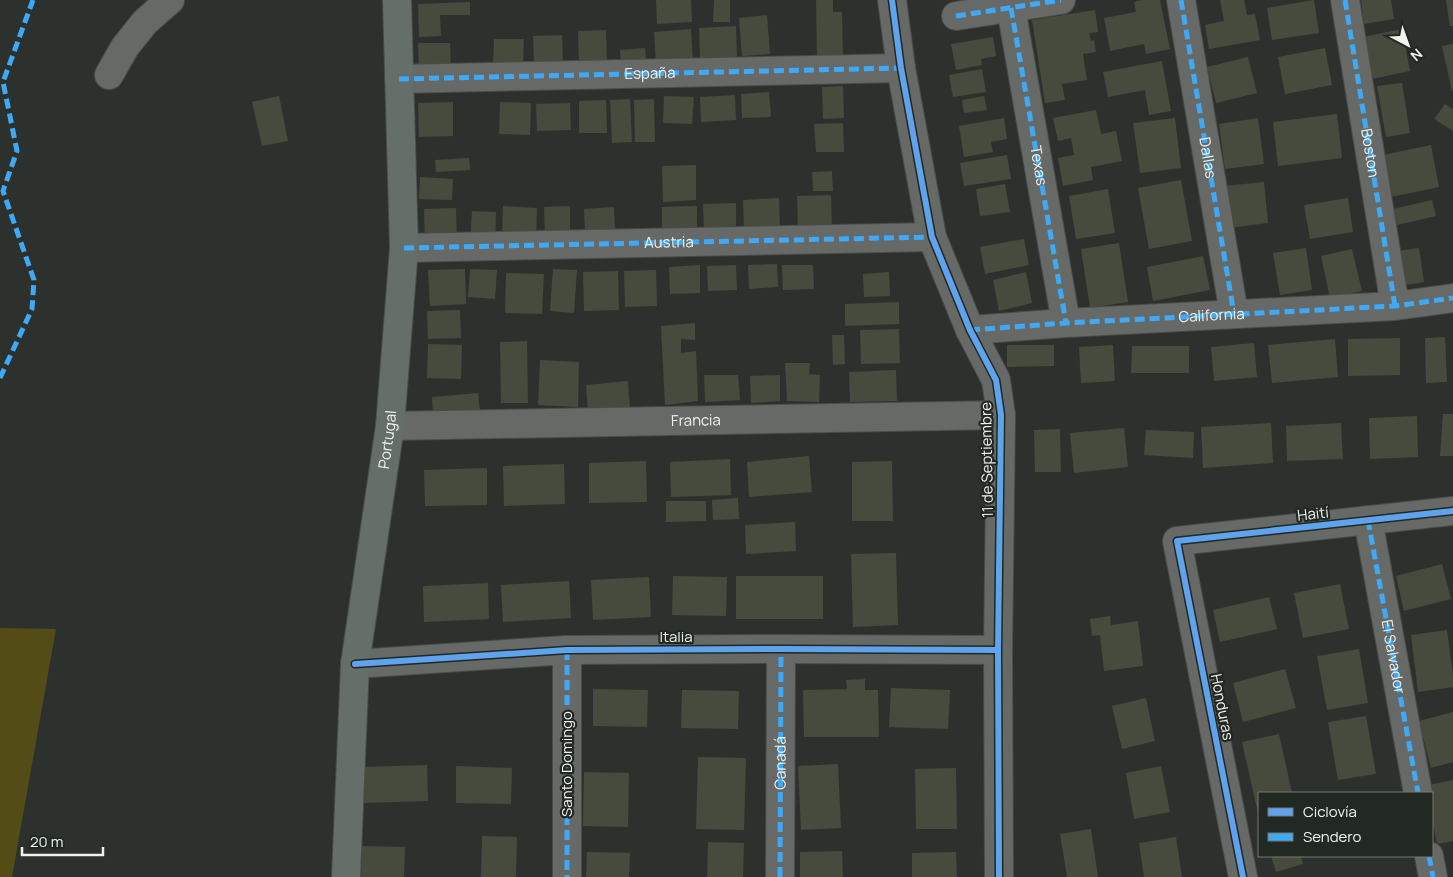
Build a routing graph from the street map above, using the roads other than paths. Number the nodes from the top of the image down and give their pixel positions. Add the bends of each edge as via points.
1 (170, 0) edge
2 (397, 0) edge
3 (892, 0) edge
4 (1061, 0) edge
5 (1181, 0) edge
6 (1345, 0) edge
7 (1011, 8) junction
8 (956, 16) dead end
9 (901, 68) junction
10 (109, 75) dead end
11 (399, 78) junction
12 (932, 237) junction
13 (404, 248) junction
14 (1453, 298) edge
15 (1395, 306) junction
16 (1234, 314) junction
17 (1066, 323) junction
18 (970, 330) junction
19 (1001, 415) junction
20 (390, 426) junction
21 (1453, 511) edge
22 (1368, 520) junction
23 (1177, 541) joint
24 (781, 649) junction
25 (566, 650) junction
26 (998, 650) junction
27 (355, 664) junction
28 (1418, 792) edge
29 (1429, 857) edge
30 (346, 877) edge
31 (567, 877) edge
32 (780, 877) edge
33 (999, 877) edge
34 (1243, 877) edge
35 (1433, 877) edge

1 - 10 street via 145,22
2 - 11 main road, Portugal
3 - 9 street, 11 de Septiembre
4 - 7 street
5 - 16 street, Dallas
6 - 15 street, Boston
7 - 8 street
7 - 17 street, Texas
9 - 11 street, España
9 - 12 street, 11 de Septiembre
11 - 13 main road, Portugal
12 - 13 street, Austria
12 - 18 street, 11 de Septiembre
13 - 20 main road, Portugal
14 - 15 street, California
15 - 16 street, California
16 - 17 street, California
17 - 18 street, California
18 - 19 street, 11 de Septiembre via 996,380
19 - 20 street, Francia
19 - 26 street, 11 de Septiembre
20 - 27 main road, Portugal
21 - 22 street, Haití
22 - 23 street, Haití
22 - 28 street, El Salvador
23 - 34 street, Honduras
24 - 25 street, Italia
24 - 26 street, Italia
24 - 32 street, Canadá
25 - 27 street, Italia
25 - 31 street, Santo Domingo
26 - 33 street, 11 de Septiembre
27 - 30 main road, Portugal
29 - 35 street

